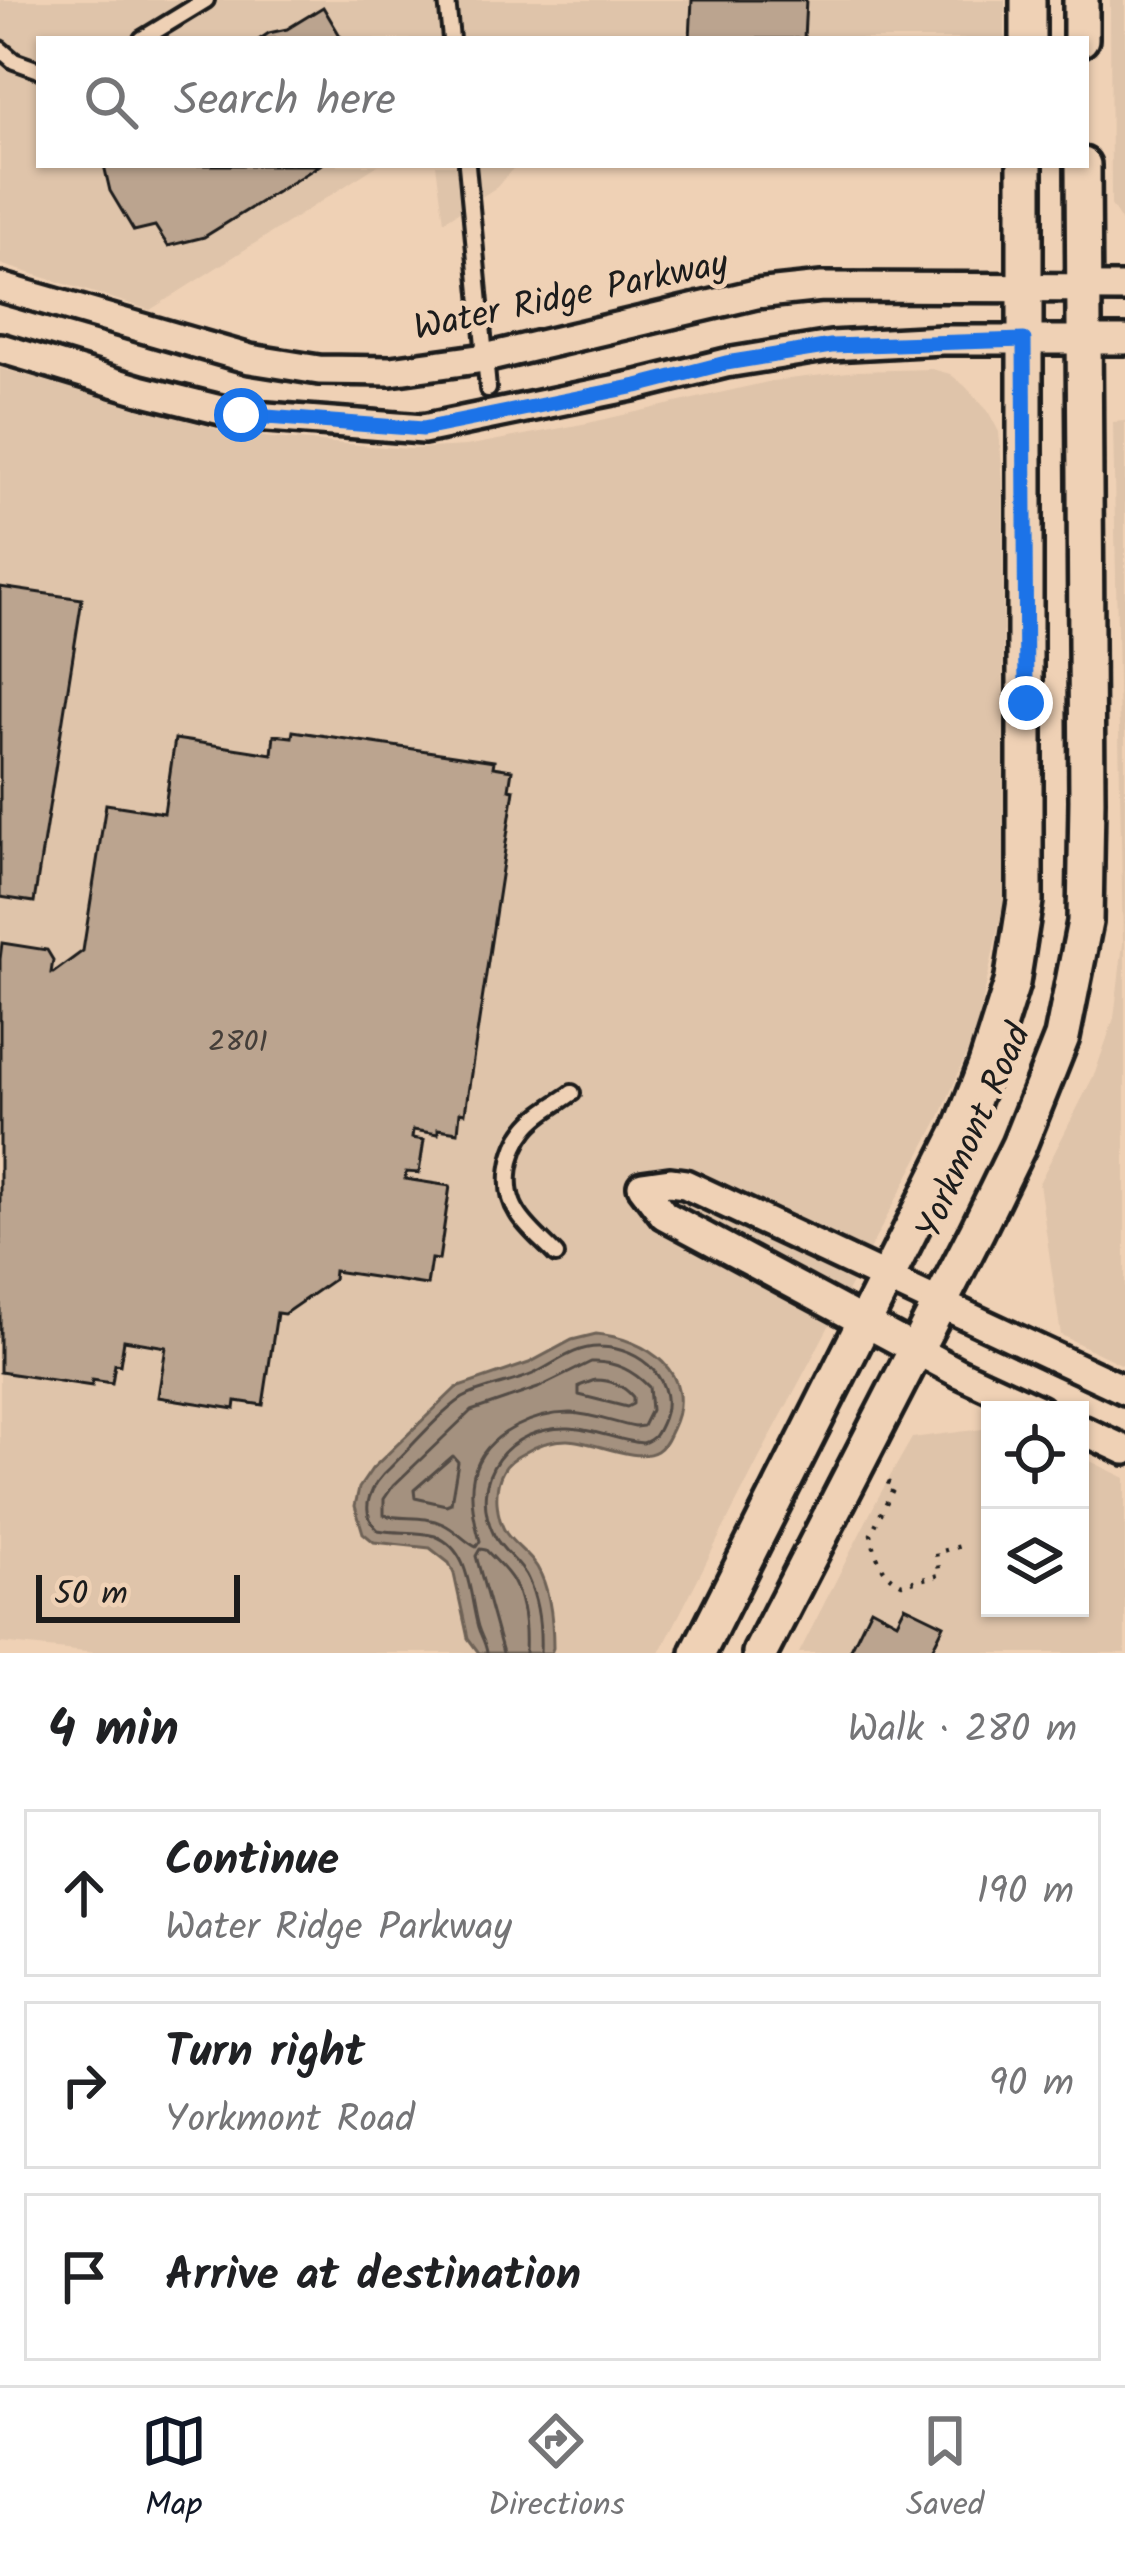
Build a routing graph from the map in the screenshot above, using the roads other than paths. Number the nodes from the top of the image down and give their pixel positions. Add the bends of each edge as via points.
1 (206, 0) edge
2 (446, 0) edge
3 (1028, 0) edge
4 (1081, 0) edge
5 (147, 36) edge
6 (451, 36) edge
7 (1028, 36) edge
8 (1082, 36) edge
9 (0, 49) edge
10 (36, 69) edge
11 (467, 168) edge
12 (1025, 168) edge
13 (1083, 168) edge
14 (1024, 286) junction
15 (1085, 286) junction
16 (0, 287) edge
17 (1125, 288) edge
18 (1024, 340) junction
19 (1085, 340) junction
20 (1125, 340) edge
21 (0, 348) edge
22 (485, 358) junction
23 (488, 389) dead end
24 (572, 1093) dead end
25 (556, 1255) dead end
26 (886, 1279) junction
27 (940, 1303) junction
28 (864, 1322) junction
29 (915, 1350) junction
30 (1125, 1390) edge
31 (1020, 1401) edge
32 (1089, 1433) edge
33 (1125, 1450) edge
34 (698, 1653) edge
35 (760, 1653) edge

1 - 5 lane
2 - 6 lane
3 - 7 street
4 - 8 street
9 - 10 lane
11 - 22 lane
12 - 14 street, Yorkmont Road
13 - 15 street, Yorkmont Road
14 - 15 street, Water Ridge Parkway
14 - 18 street, Yorkmont Road
14 - 22 street, Water Ridge Parkway via 822,286 757,294
15 - 17 street, Water Ridge Parkway
15 - 19 street, Yorkmont Road
16 - 22 street, Water Ridge Parkway via 250,359 319,370 391,371
18 - 19 street
18 - 21 street via 831,346 423,429 241,415
18 - 26 street, Yorkmont Road via 1025,902 1012,983 986,1065
19 - 20 street
19 - 27 street, Yorkmont Road via 1085,922 1062,1037
22 - 23 lane
24 - 25 lane via 528,1125 509,1171 513,1206
26 - 27 street
26 - 28 street, Yorkmont Road
26 - 28 street via 685,1184 642,1186 664,1215
27 - 29 street, Yorkmont Road
27 - 30 street
28 - 29 street
28 - 34 street, Yorkmont Road
29 - 31 street
29 - 35 street, Yorkmont Road
32 - 33 street

